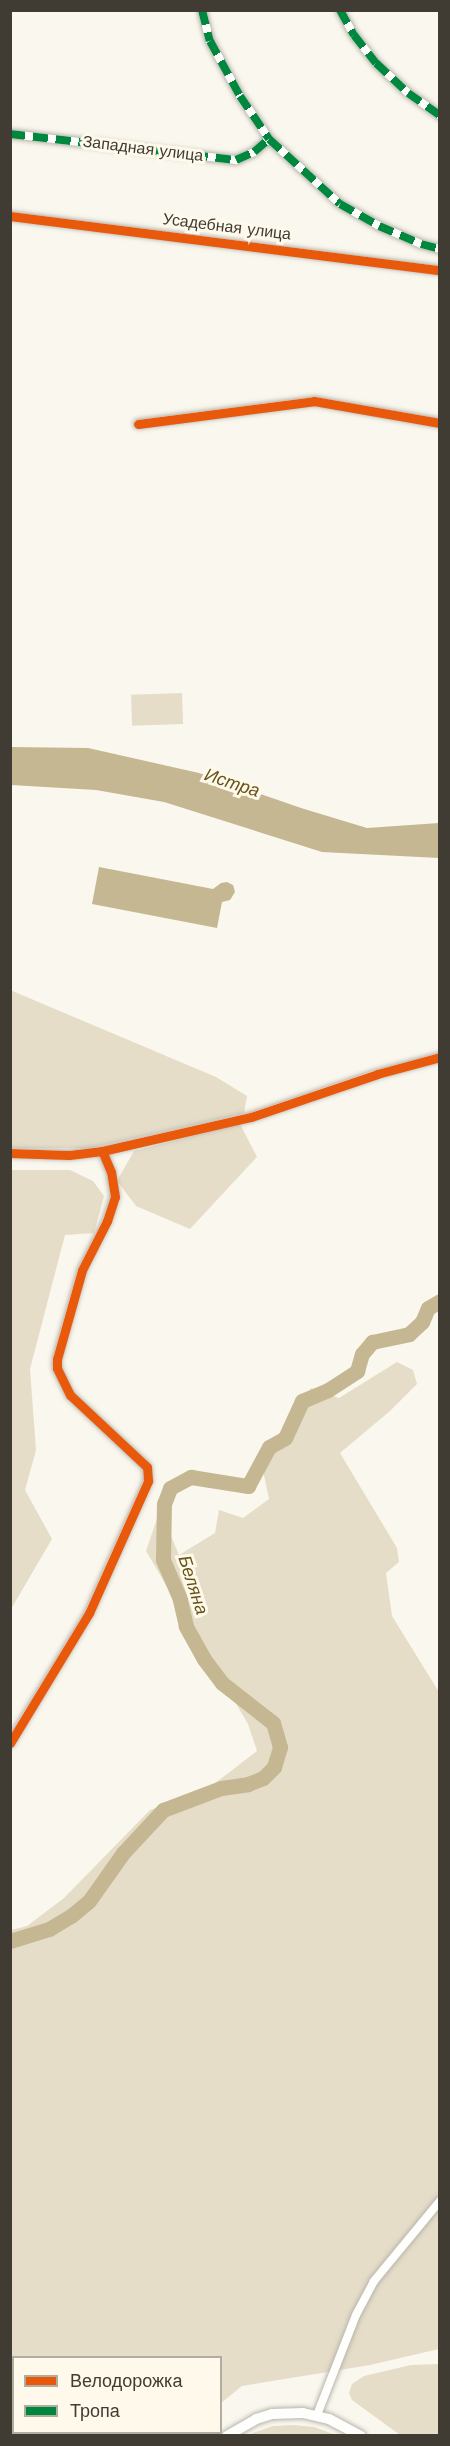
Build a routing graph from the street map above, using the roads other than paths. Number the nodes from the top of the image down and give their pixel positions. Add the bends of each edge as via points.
1 (202, 10) edge
2 (340, 10) edge
3 (440, 115) edge
4 (10, 134) edge
5 (269, 139) junction
6 (10, 216) edge
7 (440, 249) edge
8 (440, 270) edge
9 (440, 423) edge
10 (138, 424) dead end
11 (440, 1057) edge
12 (102, 1150) junction
13 (10, 1154) edge
14 (10, 1743) edge
15 (440, 2201) edge
16 (317, 2415) junction
17 (227, 2436) edge
18 (361, 2436) edge

1 - 5 street via 210,41
2 - 3 street via 376,63 408,93
4 - 5 street, Западная улица via 236,160
5 - 7 street via 340,204 379,226
6 - 8 street, Усадебная улица
9 - 10 street via 314,401
11 - 12 street via 251,1117
12 - 13 street via 69,1155
12 - 14 street via 115,1197 82,1270 57,1368 70,1395 147,1467 148,1481 89,1613
15 - 16 street via 374,2281 356,2315
16 - 17 street via 272,2415 256,2419
16 - 18 street

